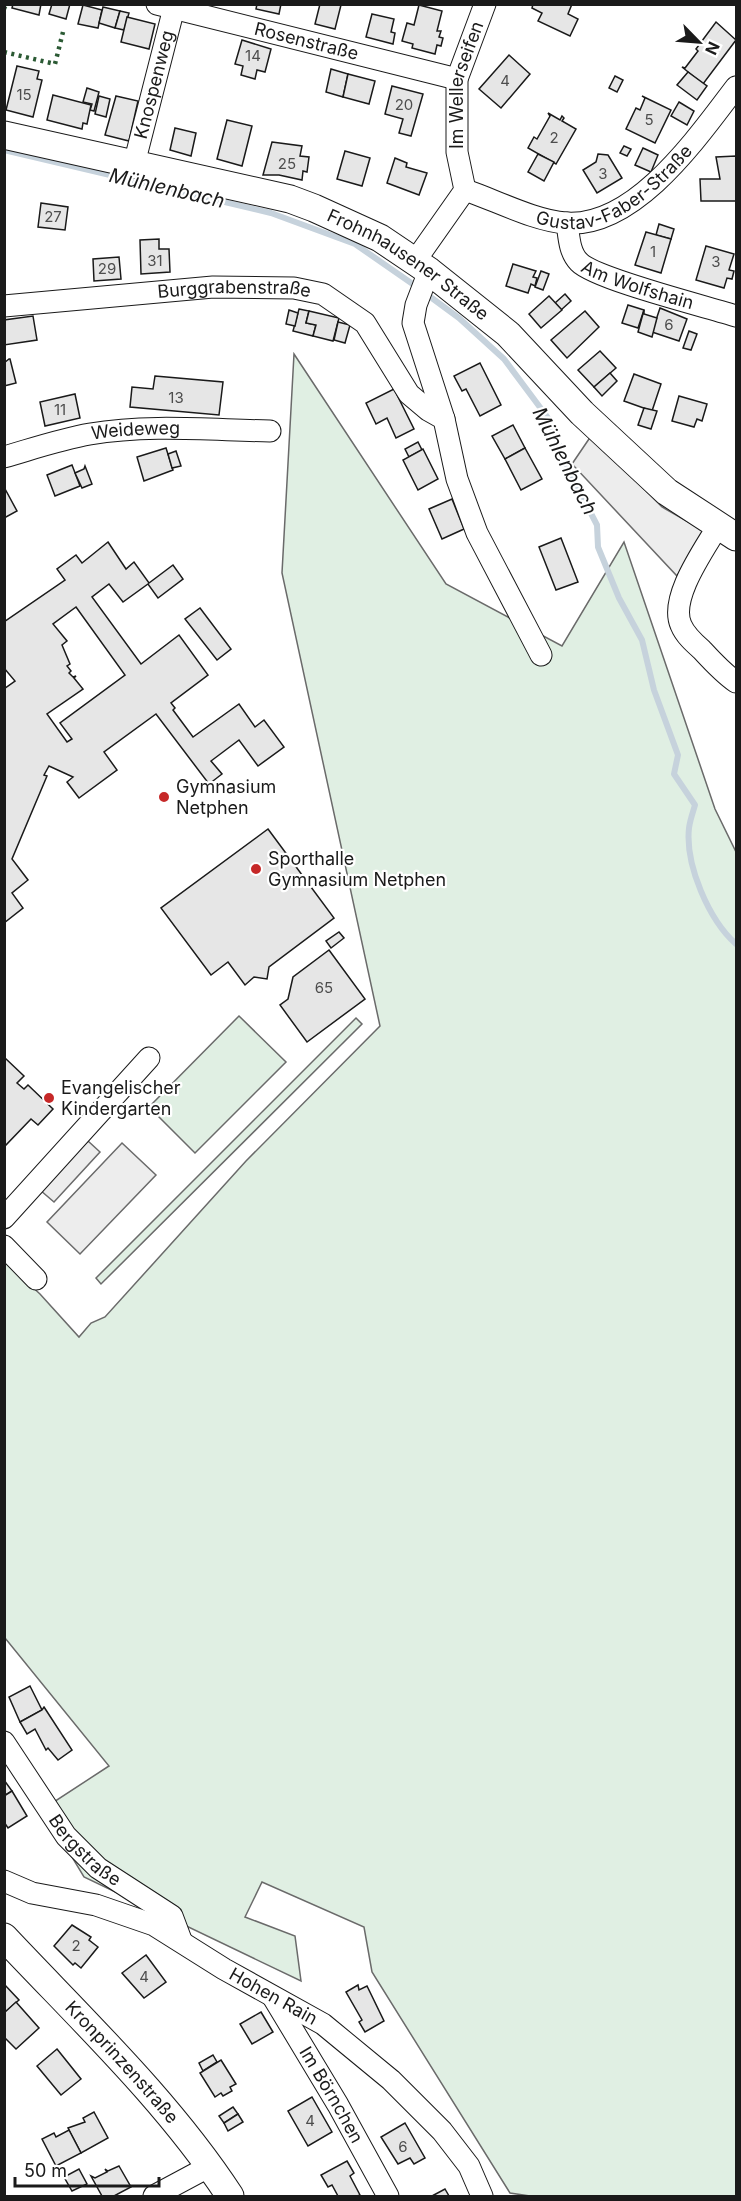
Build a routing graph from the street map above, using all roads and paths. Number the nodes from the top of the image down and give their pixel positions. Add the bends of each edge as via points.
1 (485, 4) edge
2 (169, 6) edge
3 (457, 79) junction
4 (736, 87) edge
5 (4, 135) edge
6 (134, 164) junction
7 (465, 190) junction
8 (567, 223) junction
9 (422, 266) junction
10 (4, 306) edge
11 (736, 316) edge
12 (444, 419) junction
13 (270, 431) dead end
14 (4, 457) edge
15 (727, 532) edge
16 (541, 655) dead end
17 (736, 682) edge
18 (149, 1058) dead end
19 (4, 1218) edge
20 (4, 1246) edge
21 (36, 1279) dead end
22 (4, 1742) edge
23 (4, 1881) edge
24 (5, 1939) edge
25 (181, 1940) junction
26 (272, 1994) junction
27 (210, 2166) junction
28 (154, 2196) edge
29 (230, 2196) edge
30 (388, 2196) edge
31 (482, 2196) edge

1 - 3 street, Im Wellerseifen
2 - 3 street, Rosenstraße
2 - 6 street, Knospenweg
3 - 7 street, Im Wellerseifen via 457,152
4 - 8 street, Gustav-Faber-Straße via 679,158 629,205 592,220
5 - 6 main road, Frohnhausener Straße
6 - 9 main road, Frohnhausener Straße via 314,207 380,238
7 - 8 street, Gustav-Faber-Straße
7 - 9 street
8 - 11 street, Am Wolfshain via 572,251 579,263 602,275
9 - 12 street via 413,322
9 - 15 main road, Frohnhausener Straße via 507,334 582,413 668,492
10 - 12 street, Burggrabenstraße via 213,287 294,288 323,294 365,323 409,394
12 - 16 street via 457,479 477,533
13 - 14 street, Weideweg via 121,430 88,434
15 - 17 street via 687,582 678,612 687,635
18 - 19 street
20 - 21 street
22 - 25 street, Bergstraße via 66,1836 99,1868 172,1916
23 - 25 street, Hohen Rain via 32,1893 112,1909
24 - 27 main road, Kronprinzenstraße via 114,2053
25 - 26 street, Hohen Rain via 224,1970
26 - 30 street, Im Börnchen
26 - 31 street, Hohen Rain via 330,2029 392,2080 461,2153
27 - 28 street
27 - 29 main road, Kronprinzenstraße

